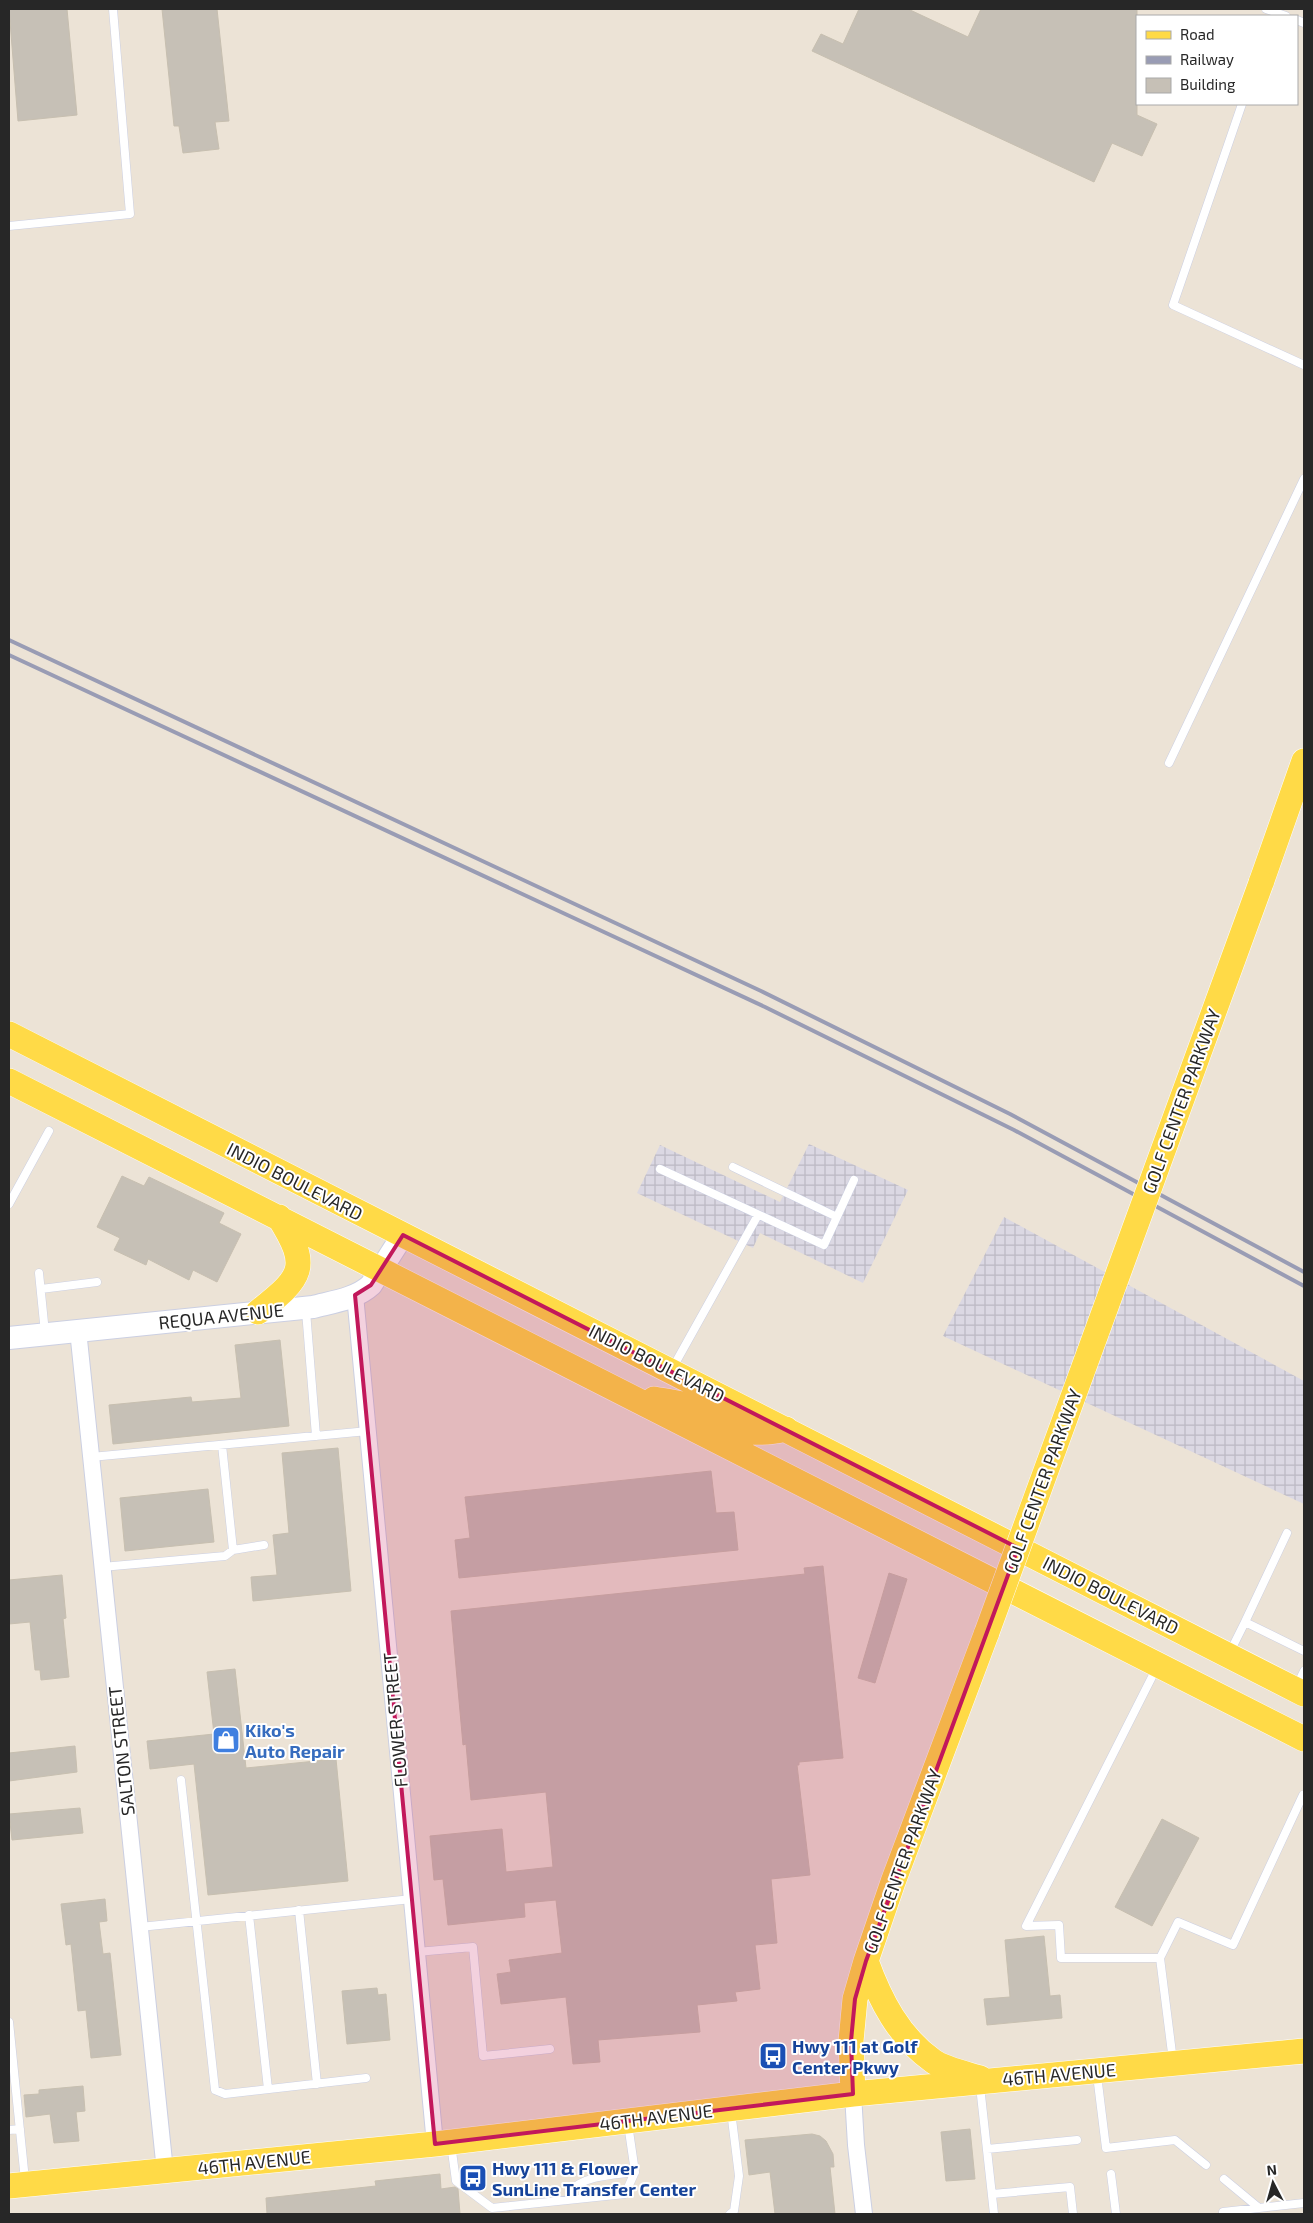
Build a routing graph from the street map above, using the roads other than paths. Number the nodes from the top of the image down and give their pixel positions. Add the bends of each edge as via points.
1 (112, 9) edge
2 (1265, 9) edge
3 (1283, 15) edge
4 (1242, 105) edge
5 (9, 226) edge
6 (1304, 364) edge
7 (1304, 479) edge
8 (1304, 761) edge
9 (1169, 763) dead end
10 (9, 1034) edge
11 (9, 1081) edge
12 (49, 1131) dead end
13 (733, 1167) dead end
14 (660, 1169) dead end
15 (854, 1180) dead end
16 (9, 1204) edge
17 (758, 1215) junction
18 (279, 1217) junction
19 (837, 1217) junction
20 (403, 1236) junction
21 (381, 1271) junction
22 (39, 1273) dead end
23 (97, 1282) dead end
24 (41, 1288) junction
25 (355, 1295) junction
26 (306, 1307) junction
27 (258, 1312) junction
28 (78, 1330) junction
29 (45, 1334) junction
30 (9, 1338) edge
31 (672, 1370) junction
32 (625, 1393) junction
33 (786, 1429) junction
34 (368, 1431) junction
35 (316, 1436) junction
36 (222, 1445) junction
37 (91, 1458) junction
38 (1287, 1533) dead end
39 (264, 1545) dead end
40 (233, 1550) junction
41 (102, 1567) junction
42 (1245, 1622) junction
43 (1304, 1651) edge
44 (1228, 1655) junction
45 (1158, 1664) junction
46 (1301, 1685) edge
47 (1304, 1739) edge
48 (181, 1780) dead end
49 (1304, 1796) edge
50 (412, 1899) junction
51 (299, 1910) junction
52 (249, 1916) junction
53 (197, 1921) junction
54 (140, 1927) junction
55 (417, 1952) junction
56 (1160, 1958) junction
57 (866, 1961) junction
58 (9, 2022) edge
59 (550, 2049) dead end
60 (1304, 2051) edge
61 (1173, 2063) junction
62 (1096, 2070) junction
63 (366, 2078) dead end
64 (984, 2081) junction
65 (317, 2084) junction
66 (268, 2089) junction
67 (853, 2094) junction
68 (731, 2108) junction
69 (627, 2121) junction
70 (20, 2129) junction
71 (9, 2130) edge
72 (1077, 2140) dead end
73 (443, 2143) junction
74 (987, 2149) junction
75 (1206, 2165) dead end
76 (165, 2171) junction
77 (634, 2172) junction
78 (1111, 2174) dead end
79 (1224, 2179) dead end
80 (17, 2185) edge
81 (992, 2194) junction
82 (571, 2199) junction
83 (1304, 2203) edge
84 (1259, 2208) junction
85 (730, 2214) edge
86 (864, 2214) edge
87 (994, 2214) edge
88 (1073, 2214) edge
89 (1116, 2214) edge
90 (1224, 2214) edge

1 - 5 lane via 130,214
2 - 3 lane
4 - 6 lane via 1173,305
7 - 9 lane
8 - 57 main road, GOLF CENTER PARKWAY, bridge via 987,1632 892,1882
10 - 20 main road, INDIO BOULEVARD
11 - 18 main road
12 - 16 lane
13 - 19 lane
14 - 17 lane
15 - 19 lane
17 - 19 lane via 824,1245
17 - 31 lane
18 - 21 main road
18 - 27 main road via 293,1240 298,1266 287,1288
20 - 21 street, REQUA AVENUE
20 - 31 main road, INDIO BOULEVARD
21 - 25 street, REQUA AVENUE via 371,1285
21 - 32 main road
22 - 24 lane
23 - 24 lane
24 - 29 lane
25 - 26 street, REQUA AVENUE
25 - 34 street, FLOWER STREET
26 - 27 street, REQUA AVENUE
26 - 35 lane
27 - 28 street, REQUA AVENUE
28 - 29 street, REQUA AVENUE
28 - 37 street, SALTON STREET
29 - 30 street, REQUA AVENUE
31 - 33 main road, INDIO BOULEVARD
32 - 33 main road via 688,1405 743,1432 765,1434
32 - 45 main road
33 - 44 main road, INDIO BOULEVARD
34 - 35 lane
34 - 50 street, FLOWER STREET
35 - 36 lane
36 - 37 lane
36 - 40 lane
37 - 41 street, SALTON STREET
38 - 42 lane
39 - 40 lane
40 - 41 lane via 225,1556
41 - 54 street, SALTON STREET
42 - 43 lane
42 - 44 lane
44 - 46 main road, INDIO BOULEVARD
45 - 47 main road
45 - 56 lane via 1026,1926 1059,1925 1061,1958
48 - 53 lane
49 - 56 lane via 1233,1945 1178,1922
50 - 51 lane
50 - 55 street, FLOWER STREET
51 - 52 lane
51 - 65 lane
52 - 53 lane
52 - 66 lane
53 - 54 lane
53 - 66 lane via 215,2090 225,2094
54 - 76 street, SALTON STREET
55 - 59 lane via 473,1948 483,2056
55 - 73 street, FLOWER STREET
56 - 61 lane
57 - 64 main road via 885,2008 909,2038 934,2062
57 - 67 main road, GOLF CENTER PARKWAY via 855,1999 851,2041
58 - 70 lane
60 - 61 main road, 46TH AVENUE
61 - 62 main road, 46TH AVENUE
62 - 64 main road, 46TH AVENUE
62 - 75 lane via 1106,2148 1175,2140
63 - 65 lane
64 - 67 main road, 46TH AVENUE
64 - 74 lane
65 - 66 lane
67 - 68 main road, 46TH AVENUE
67 - 86 street, GOLF CENTER PARKWAY
68 - 69 main road, 46TH AVENUE
68 - 85 lane via 739,2176 734,2211
69 - 73 main road, 46TH AVENUE
69 - 77 lane
70 - 71 lane
70 - 80 lane
72 - 74 lane
73 - 76 main road, 46TH AVENUE
73 - 82 lane via 456,2181 492,2208
74 - 81 lane
76 - 80 main road, 46TH AVENUE
77 - 82 lane via 594,2178 571,2190
77 - 82 lane via 625,2194
78 - 89 lane
79 - 84 lane
81 - 87 lane
81 - 88 lane via 1070,2187
83 - 84 lane
84 - 90 lane

